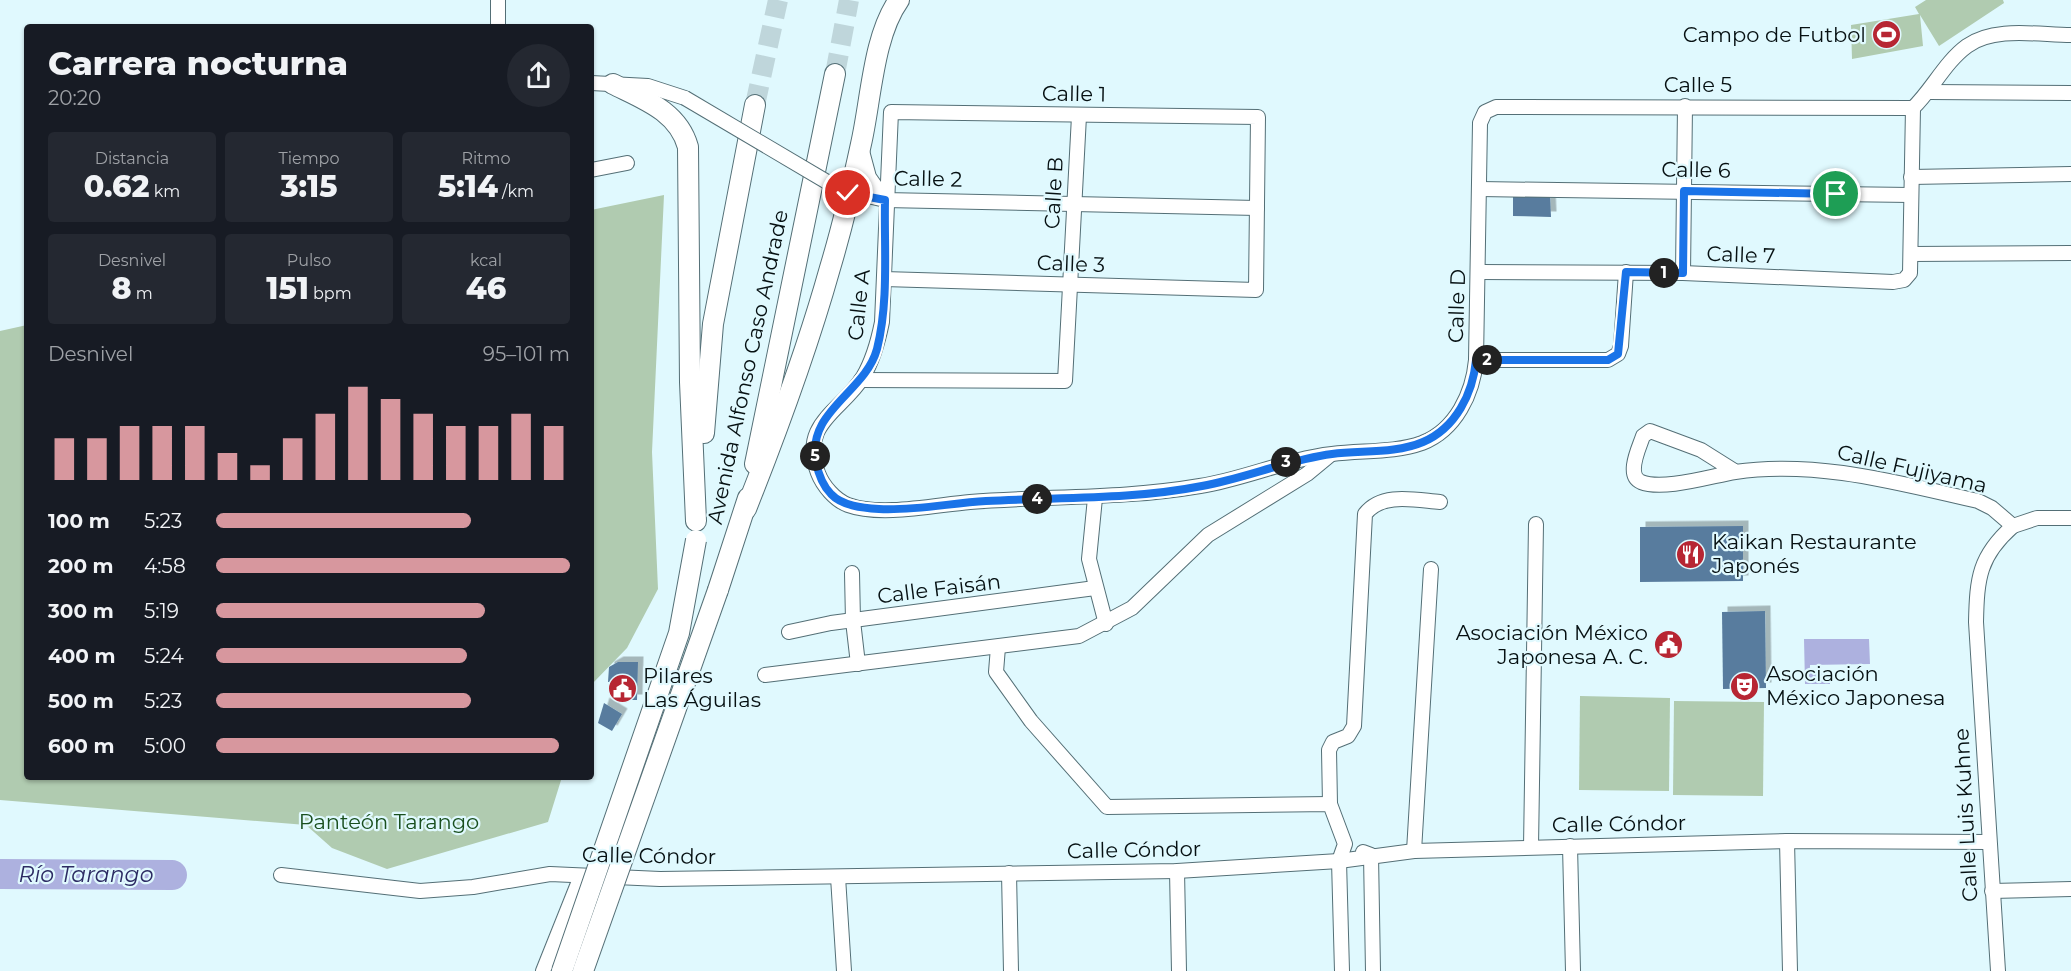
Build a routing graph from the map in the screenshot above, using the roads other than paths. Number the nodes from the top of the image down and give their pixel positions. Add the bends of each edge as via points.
1 (498, 0) edge
2 (899, 0) edge
3 (498, 24) edge
4 (2071, 35) edge
5 (835, 74) tunnel mouth
6 (594, 83) edge
7 (613, 84) junction
8 (1930, 92) junction
9 (2071, 93) edge
10 (755, 105) tunnel mouth
11 (1685, 106) junction
12 (1912, 108) junction
13 (891, 112) joint
14 (1485, 112) joint
15 (1079, 116) junction
16 (861, 145) junction
17 (627, 163) dead end
18 (594, 169) edge
19 (2071, 174) edge
20 (1911, 177) junction
21 (1480, 189) junction
22 (844, 191) junction
23 (1684, 191) junction
24 (1911, 195) junction
25 (885, 200) junction
26 (1075, 202) junction
27 (1257, 208) junction
28 (1911, 254) junction
29 (2071, 254) edge
30 (1480, 272) junction
31 (1626, 272) junction
32 (1683, 273) junction
33 (884, 279) junction
34 (1070, 285) junction
35 (1476, 360) junction
36 (861, 380) junction
37 (1332, 454) junction
38 (1736, 472) junction
39 (1095, 498) junction
40 (1440, 502) dead end
41 (848, 505) joint
42 (746, 509) junction
43 (2071, 518) edge
44 (1536, 524) dead end
45 (2013, 526) junction
46 (696, 530) junction
47 (1431, 569) dead end
48 (852, 573) dead end
49 (1095, 588) junction
50 (853, 621) junction
51 (1106, 624) junction
52 (789, 632) dead end
53 (998, 647) junction
54 (858, 664) junction
55 (765, 675) dead end
56 (1330, 804) junction
57 (1787, 841) junction
58 (1989, 843) junction
59 (1345, 844) junction
60 (1570, 846) junction
61 (1531, 847) junction
62 (1413, 851) junction
63 (1371, 855) junction
64 (1339, 861) junction
65 (1177, 871) junction
66 (1009, 873) junction
67 (281, 875) dead end
68 (581, 876) junction
69 (838, 877) junction
70 (2071, 889) edge
71 (1992, 891) junction
72 (543, 971) edge
73 (562, 971) edge
74 (583, 971) edge
75 (844, 971) edge
76 (1011, 971) edge
77 (1179, 971) edge
78 (1342, 971) edge
79 (1373, 971) edge
80 (1573, 971) edge
81 (1790, 971) edge
82 (1998, 971) edge

1 - 3 street
2 - 16 main road via 880,44
4 - 8 street via 1984,38 1967,46
5 - 42 main road, Avenida Alfonso Caso Andrade
6 - 7 street, Calle 2
7 - 22 street, Calle 2, bridge via 648,86 684,98
7 - 46 main road via 669,116 681,129 688,147
8 - 9 street
8 - 12 street
10 - 46 main road, Avenida Alfonso Caso Andrade via 713,324
11 - 12 street, Calle 5
11 - 14 street, Calle 5 via 1496,106
11 - 23 street
12 - 20 street
13 - 15 street, Calle 1
13 - 25 street, Calle A
14 - 21 street, Calle D via 1480,123
15 - 26 street, Calle B
15 - 27 street, Calle 1 via 1258,117
16 - 22 main road
16 - 25 street via 869,177
17 - 18 street
19 - 20 street
20 - 24 street
21 - 23 street, Calle 6
21 - 30 street, Calle D
22 - 25 street, Calle 2
22 - 42 main road via 831,268
23 - 24 street, Calle 6
23 - 32 street
24 - 28 street
25 - 26 street, Calle 2
25 - 33 street, Calle A
26 - 27 street, Calle 2
26 - 34 street, Calle B
27 - 34 street, Calle 3 via 1256,290
28 - 29 street
28 - 32 street, Calle 7 via 1910,273 1904,280 1893,282
30 - 31 street, Calle 7
30 - 35 street, Calle D
31 - 32 street, Calle 7
31 - 35 street via 1621,346 1618,354 1608,360
33 - 34 street, Calle 3
33 - 36 street, Calle A via 876,352
34 - 36 street, Calle B via 1065,381
35 - 37 street, Calle D via 1474,381 1464,404 1444,428 1423,442
36 - 41 street, Calle A via 826,416 817,431 814,452 818,473 831,494
37 - 39 street, Calle D via 1286,462 1203,486
37 - 51 street via 1307,474 1208,535 1132,608
38 - 38 street, Calle Fujiyama via 1663,484 1640,482 1634,470 1643,436 1650,431 1701,450
38 - 45 street, Calle Fujiyama via 1803,468 1860,474 1978,501
39 - 41 street, Calle D via 984,501 880,510
39 - 49 street via 1089,559
40 - 56 street via 1388,500 1374,504 1365,514 1354,726 1348,736 1330,745
42 - 74 main road, Avenida Alfonso Caso Andrade, bridge
43 - 45 street via 2037,518
44 - 61 street
45 - 58 street, Calle Luis Kuhne via 1994,543 1977,585
46 - 73 main road, Avenida Alfonso Caso Andrade, bridge via 679,633
47 - 62 street
48 - 50 street
49 - 50 street, Calle Faisán
49 - 51 street
50 - 52 street, Calle Faisán
50 - 54 street
51 - 53 street via 1079,636
53 - 54 street
53 - 56 street via 996,672 1030,721 1107,807
54 - 55 street
56 - 59 street
57 - 58 street, Calle Cóndor
57 - 60 street, Calle Cóndor
57 - 81 street
58 - 71 street, Calle Luis Kuhne
59 - 63 street
59 - 64 street
60 - 61 street, Calle Cóndor
60 - 80 street
61 - 62 street, Calle Cóndor
62 - 63 street, Calle Cóndor
63 - 64 street, Calle Cóndor
63 - 79 street
64 - 65 street, Calle Cóndor
64 - 78 street
65 - 66 street, Calle Cóndor
65 - 77 street
66 - 69 street, Calle Cóndor
66 - 76 street
67 - 68 street, Calle Cóndor via 420,891 550,874
68 - 69 street, Calle Cóndor
68 - 72 street
69 - 75 street
70 - 71 street
71 - 82 street, Calle Luis Kuhne

